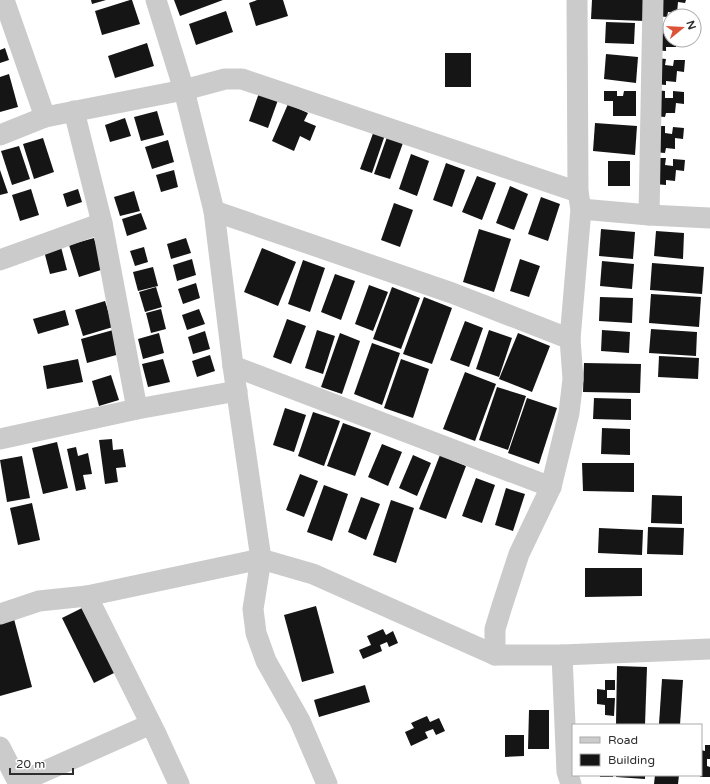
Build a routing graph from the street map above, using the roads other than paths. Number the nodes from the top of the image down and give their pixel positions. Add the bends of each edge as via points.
1 (4, 0) edge
2 (156, 0) edge
3 (577, 0) edge
4 (653, 0) edge
5 (6, 28) edge
6 (184, 90) junction
7 (74, 111) junction
8 (45, 117) junction
9 (0, 135) edge
10 (579, 200) junction
11 (214, 211) junction
12 (649, 216) junction
13 (710, 218) edge
14 (102, 223) junction
15 (0, 260) edge
16 (570, 340) junction
17 (233, 366) junction
18 (237, 391) junction
19 (137, 409) junction
20 (0, 439) edge
21 (551, 487) junction
22 (261, 559) junction
23 (87, 596) junction
24 (0, 614) edge
25 (710, 649) edge
26 (495, 655) junction
27 (562, 655) junction
28 (151, 724) junction
29 (0, 747) edge
30 (19, 783) edge
31 (179, 784) edge
32 (327, 784) edge
33 (571, 784) edge

1 - 5 street
2 - 6 street
3 - 10 street
4 - 12 street
5 - 8 street
6 - 7 street
6 - 10 street via 225,79 242,79
6 - 11 street
7 - 8 street
7 - 14 street
8 - 9 street
10 - 12 street
10 - 16 street
11 - 16 street via 452,293
11 - 17 street
12 - 13 street
14 - 15 street
14 - 19 street
16 - 21 street via 573,379 569,413
17 - 18 street
17 - 21 street
18 - 19 street
18 - 22 street
19 - 20 street
21 - 26 street via 519,554 495,630
22 - 23 street
22 - 26 street via 312,574
22 - 32 street via 253,609 256,633 266,661 300,721
23 - 24 street via 39,601
23 - 28 street
25 - 27 street
26 - 27 street
27 - 33 street via 567,772
28 - 30 street
28 - 31 street
29 - 30 street

